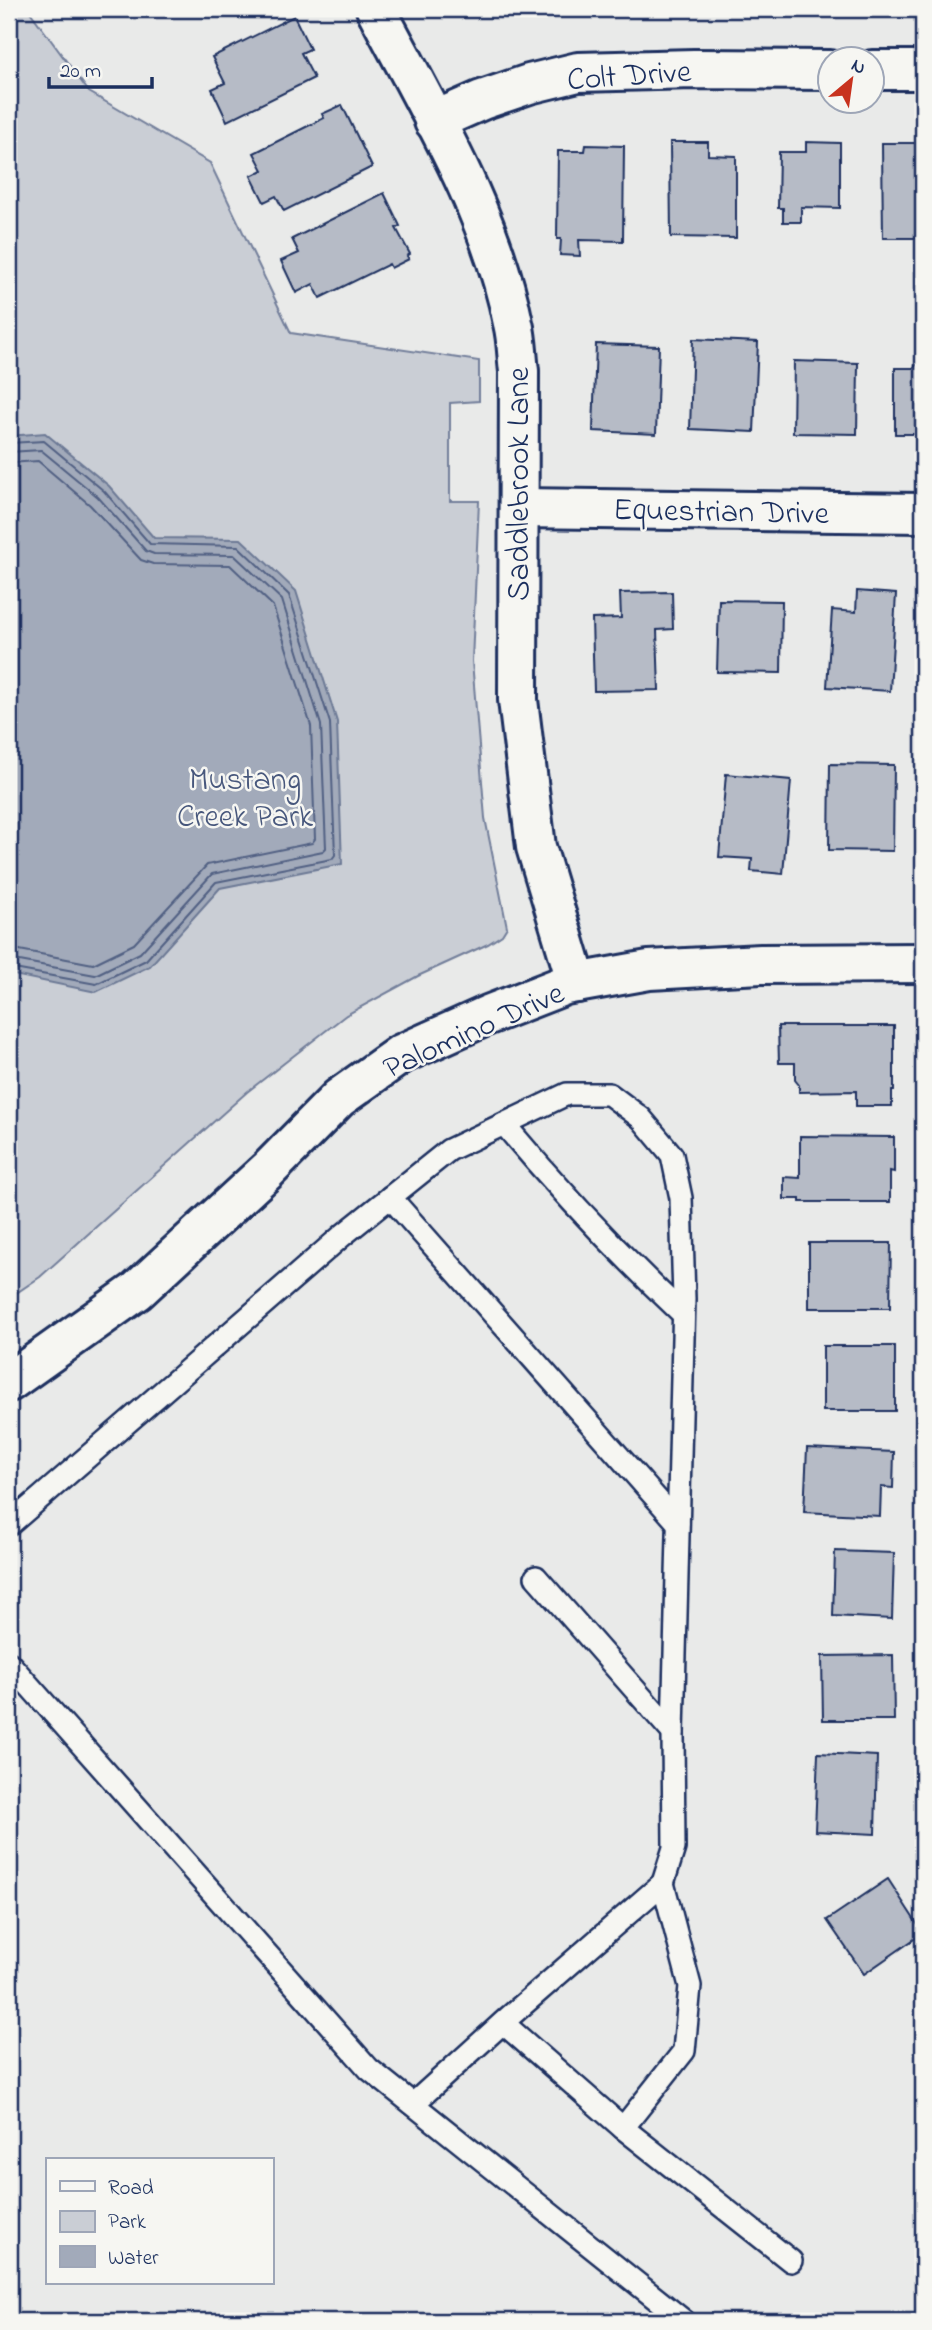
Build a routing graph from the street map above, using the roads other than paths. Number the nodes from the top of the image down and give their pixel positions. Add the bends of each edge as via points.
1 (376, 9) edge
2 (816, 70) edge
3 (886, 70) edge
4 (923, 70) edge
5 (434, 121) junction
6 (519, 508) junction
7 (923, 513) edge
8 (923, 963) edge
9 (577, 983) junction
10 (504, 1124) junction
11 (390, 1197) junction
12 (683, 1314) junction
13 (9, 1382) edge
14 (678, 1523) junction
15 (9, 1525) edge
16 (536, 1577) dead end
17 (9, 1663) edge
18 (673, 1733) junction
19 (663, 1883) junction
20 (503, 2024) junction
21 (413, 2104) junction
22 (624, 2128) junction
23 (790, 2261) dead end
24 (684, 2321) edge

1 - 5 street, Saddlebrook Lane
2 - 5 street, Colt Drive via 578,72 528,84
3 - 4 street
5 - 6 street, Saddlebrook Lane via 497,262 513,324 519,372
6 - 7 street, Equestrian Drive
6 - 9 street, Saddlebrook Lane via 517,700 536,848
8 - 9 street, Palomino Drive via 649,970
9 - 13 street, Palomino Drive via 488,1015 401,1054 339,1098 137,1291
10 - 11 lane via 449,1150
10 - 12 lane via 554,1184
10 - 12 lane via 568,1094 609,1094 641,1118 672,1155 681,1198
11 - 14 lane
11 - 15 lane
12 - 14 lane
14 - 18 lane
16 - 18 lane
17 - 21 lane via 369,2069
18 - 19 lane via 674,1848
19 - 20 lane
19 - 22 lane via 690,1986 684,2052
20 - 21 lane
20 - 22 lane
21 - 24 lane
22 - 23 lane

